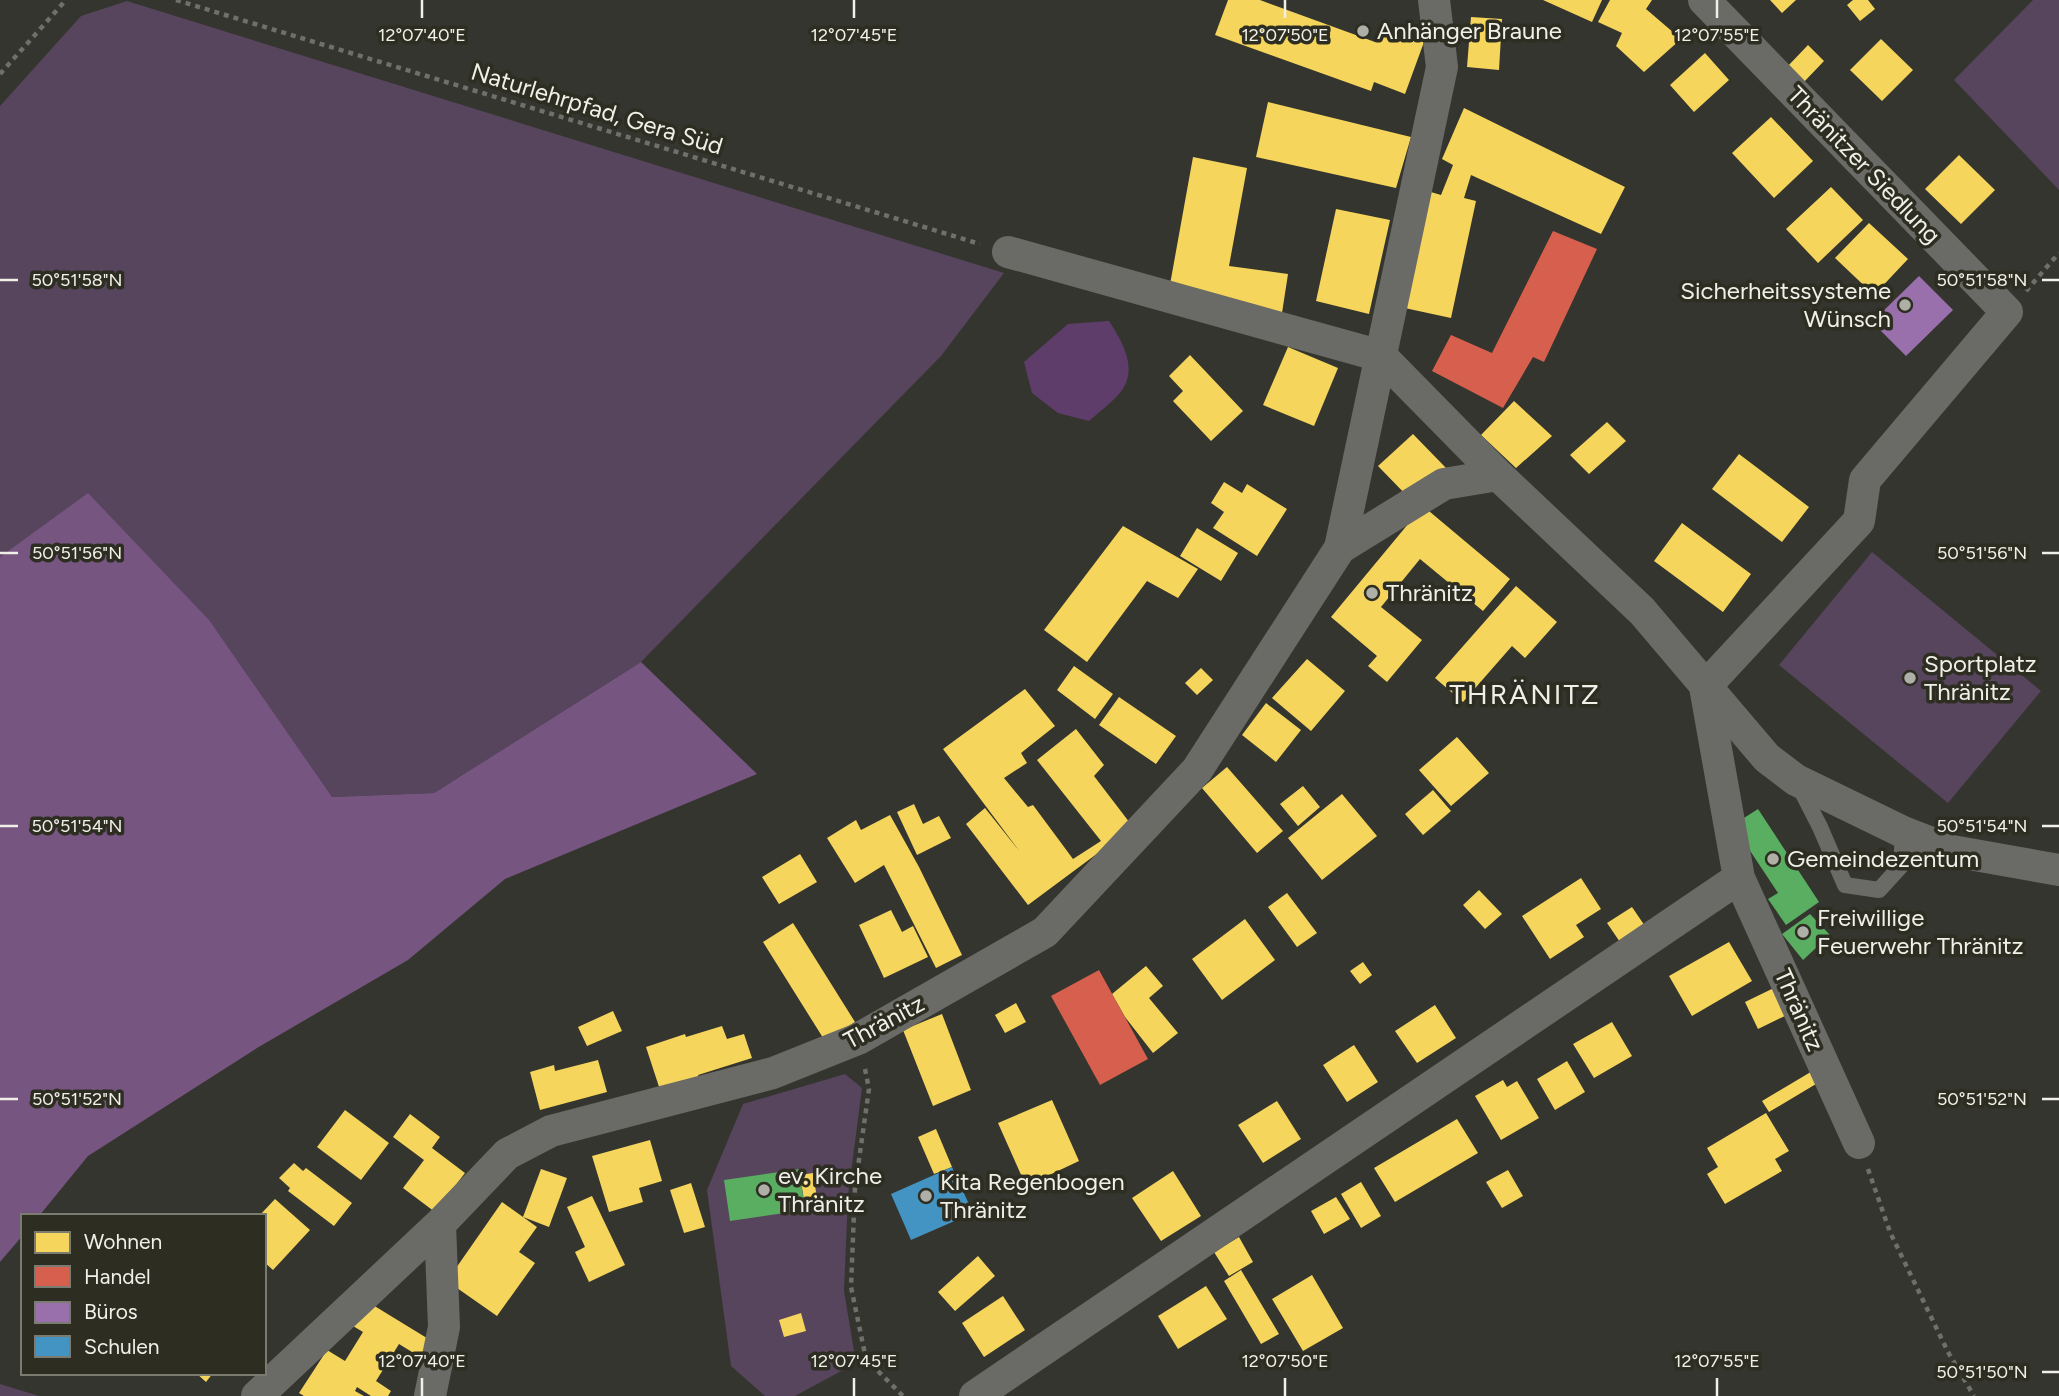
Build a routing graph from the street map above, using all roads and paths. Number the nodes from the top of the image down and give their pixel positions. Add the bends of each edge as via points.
1 (66, 0) edge
2 (176, 0) edge
3 (1434, 0) edge
4 (1704, 0) edge
5 (0, 74) edge
6 (1007, 252) joint
7 (2059, 253) edge
8 (2007, 312) junction
9 (1381, 356) junction
10 (1498, 475) junction
11 (1340, 548) junction
12 (1705, 687) junction
13 (1796, 780) junction
14 (1903, 832) junction
15 (2059, 870) edge
16 (1739, 878) junction
17 (858, 1039) junction
18 (1859, 1143) joint
19 (440, 1224) junction
20 (257, 1396) edge
21 (430, 1396) edge
22 (904, 1396) edge
23 (975, 1396) edge
24 (1974, 1396) edge

1 - 5 path
2 - 6 path, Naturlehrpfad, Gera Süd
3 - 9 street, Thränitz via 1443,67
4 - 8 street, Thränitzer Siedlung
6 - 9 street, Thränitz
7 - 8 path
8 - 12 street via 1865,480 1859,521
9 - 10 street, Thränitz
9 - 11 street, Thränitz
10 - 11 street, Thränitz via 1444,484
10 - 12 street, Thränitz via 1642,611
11 - 17 street, Thränitz via 1197,770 1045,932
12 - 13 street, Thränitz via 1767,758
12 - 16 street, Thränitz
13 - 14 street, Thränitz
13 - 14 lane via 1845,885 1879,891 1901,866
14 - 15 street, Thränitz via 1952,851
16 - 18 street, Thränitz
16 - 23 street
17 - 19 street, Thränitz via 773,1073 551,1131 507,1154
17 - 22 path via 869,1089 855,1188 851,1287 866,1359
18 - 24 path via 1890,1232
19 - 20 street, Thränitz
19 - 21 street via 444,1327

